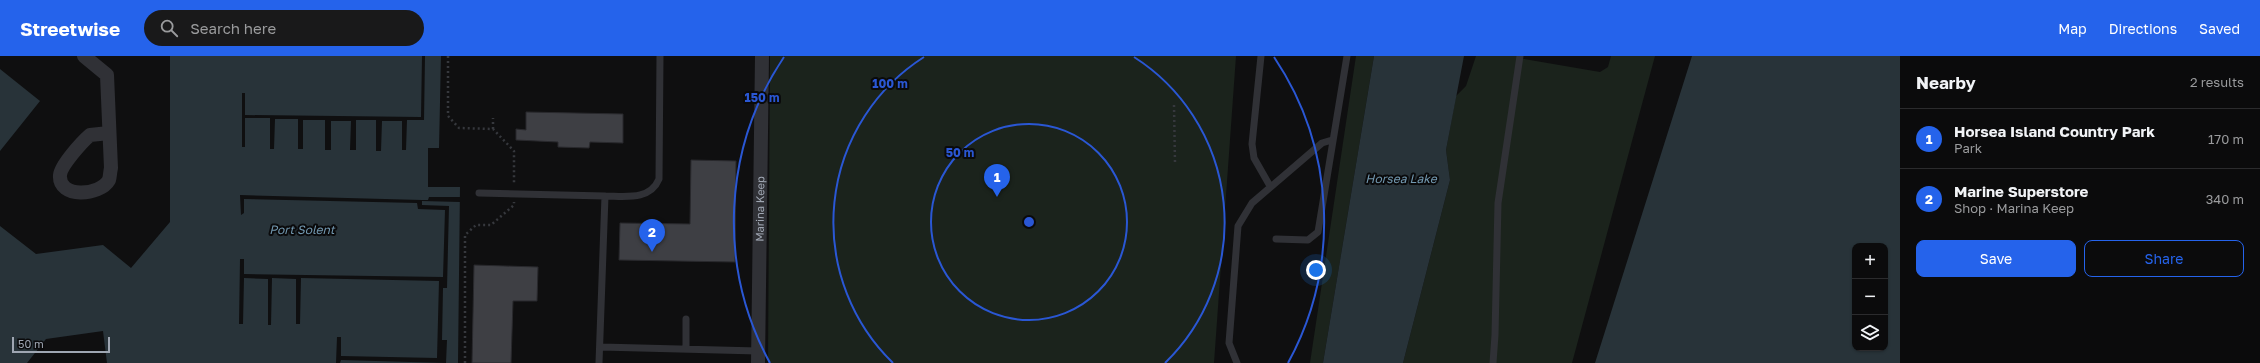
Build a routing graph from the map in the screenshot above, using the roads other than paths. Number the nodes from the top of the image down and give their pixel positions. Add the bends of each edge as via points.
1 (84, 56) edge
2 (660, 56) edge
3 (762, 56) edge
4 (1261, 56) edge
5 (1347, 56) edge
6 (1520, 56) edge
7 (99, 60) edge
8 (109, 133) junction
9 (1332, 140) junction
10 (1270, 186) junction
11 (479, 193) dead end
12 (605, 196) junction
13 (1276, 239) dead end
14 (686, 319) dead end
15 (601, 347) junction
16 (686, 349) junction
17 (758, 357) edge
18 (600, 363) edge
19 (1237, 363) edge
20 (1493, 363) edge

1 - 7 street
2 - 12 lane via 658,179 650,191 639,196
3 - 17 street, Marina Keep
4 - 10 lane via 1252,144 1254,158
5 - 9 lane
6 - 20 lane via 1498,203
7 - 8 street via 107,75
8 - 8 street via 110,173 106,184 85,192 68,190 60,176 65,165 90,135
9 - 10 lane via 1322,142
9 - 13 lane via 1322,220 1318,232 1308,240
10 - 19 lane via 1252,203 1238,226 1229,343
11 - 12 lane
12 - 15 lane
14 - 16 lane
15 - 16 lane
15 - 18 lane
16 - 17 lane

